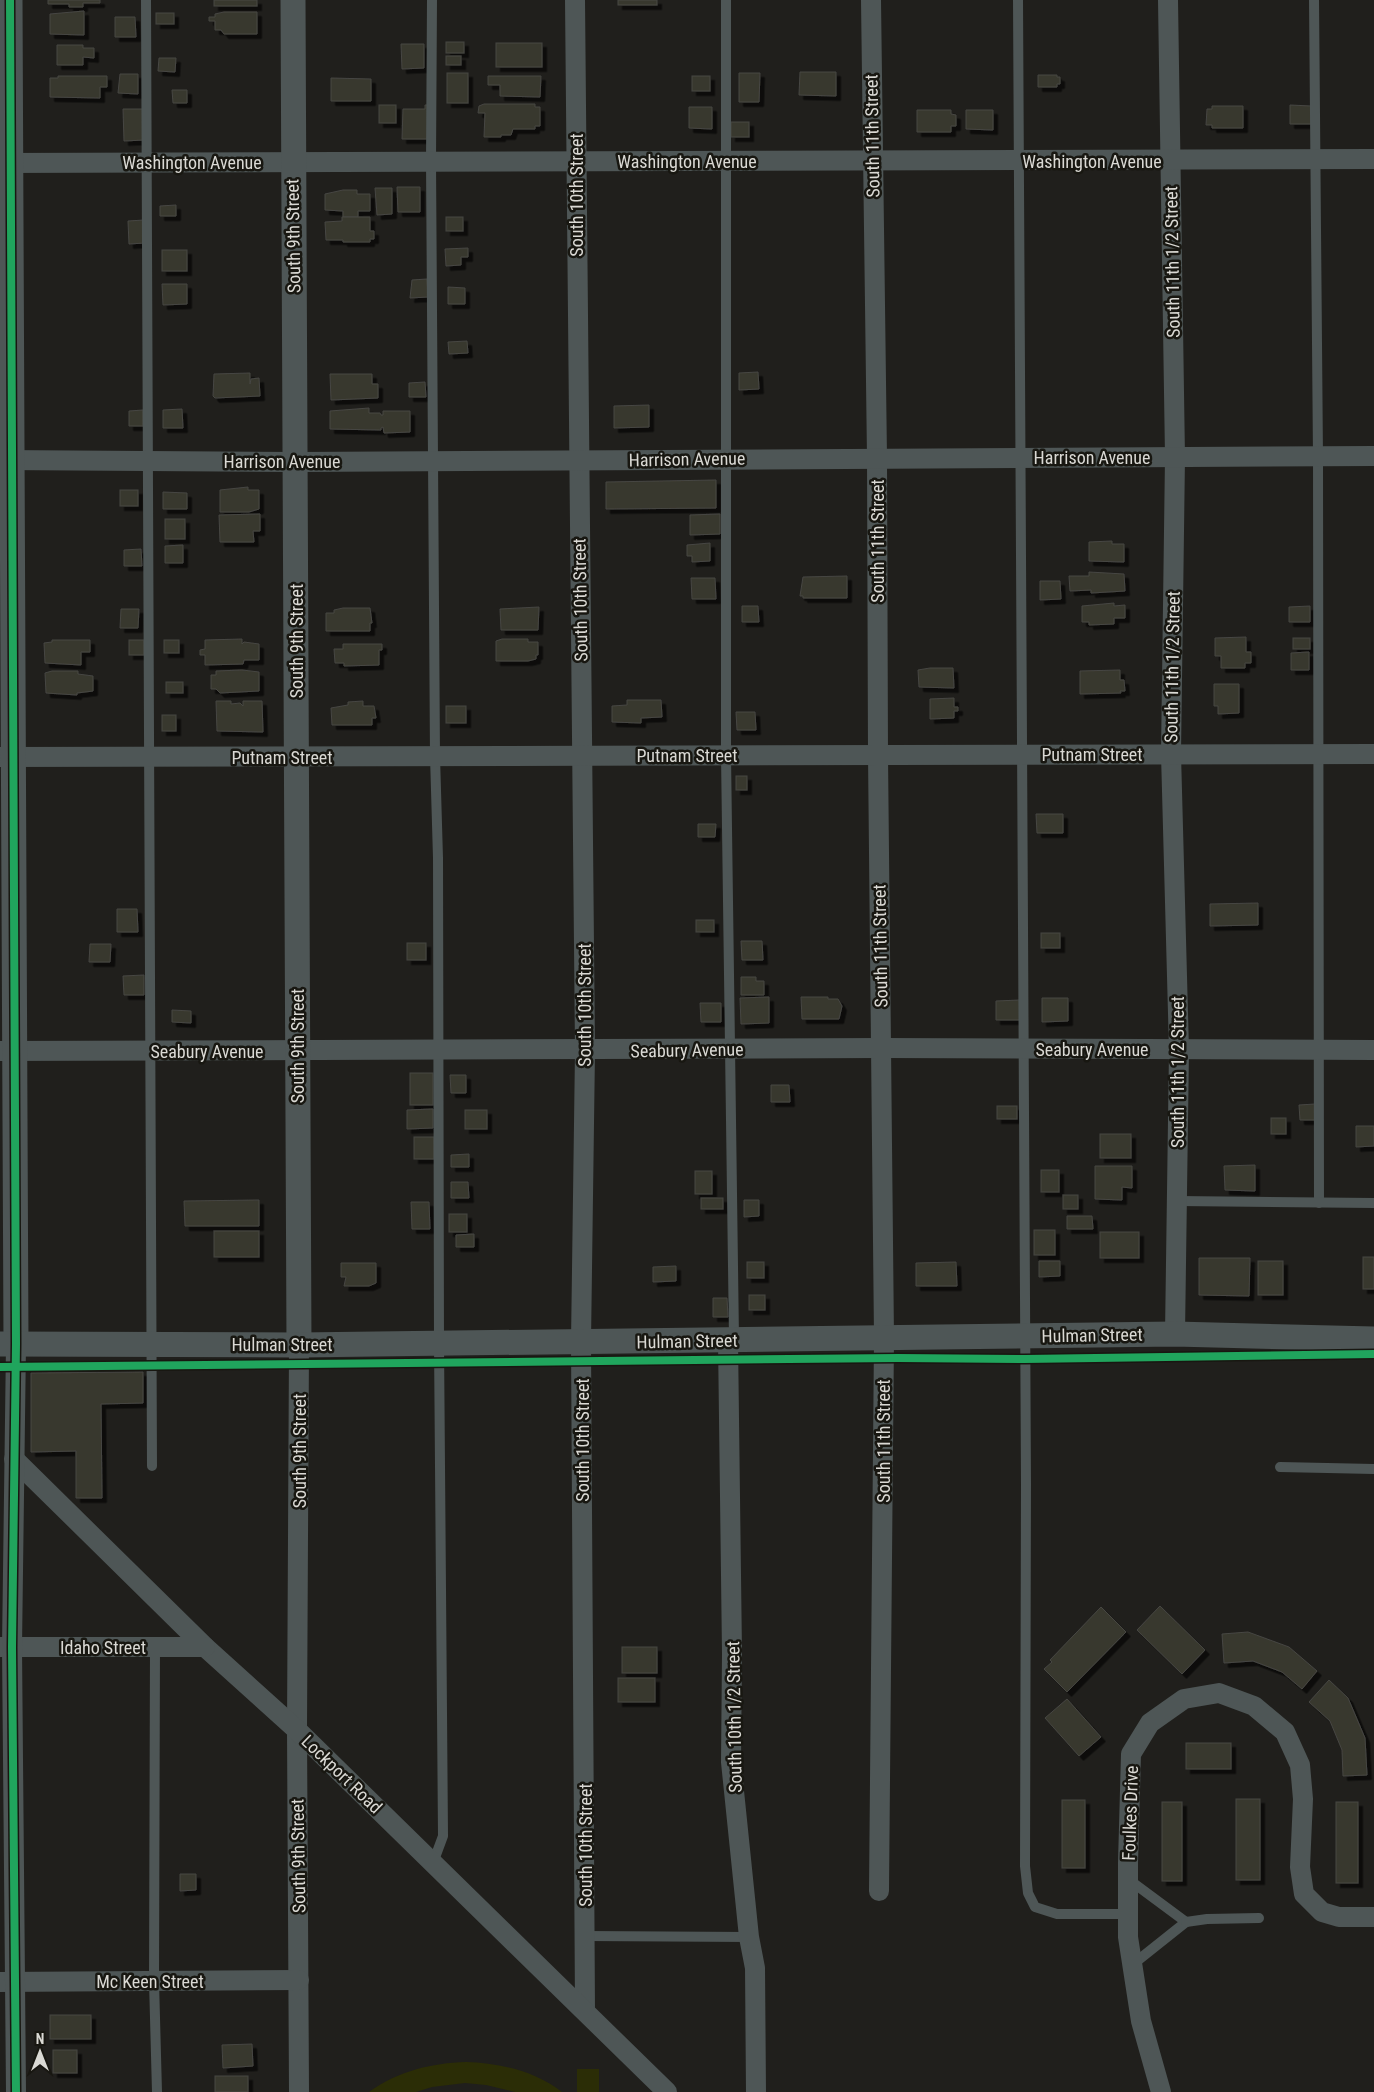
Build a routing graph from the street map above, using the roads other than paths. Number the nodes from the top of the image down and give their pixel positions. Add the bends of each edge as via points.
1 (10, 0) edge
2 (146, 0) edge
3 (293, 0) edge
4 (432, 0) edge
5 (576, 0) edge
6 (726, 0) edge
7 (871, 0) edge
8 (1018, 0) edge
9 (1168, 0) edge
10 (1314, 0) edge
11 (1316, 159) junction
12 (1374, 159) edge
13 (293, 161) junction
14 (431, 161) junction
15 (576, 161) junction
16 (727, 161) junction
17 (872, 161) junction
18 (1018, 161) junction
19 (1170, 161) junction
20 (146, 162) junction
21 (6, 163) edge
22 (1374, 456) edge
23 (877, 457) junction
24 (1021, 457) junction
25 (1175, 457) junction
26 (1318, 457) junction
27 (727, 459) junction
28 (5, 460) edge
29 (147, 460) junction
30 (578, 460) junction
31 (434, 461) junction
32 (296, 462) junction
33 (1171, 754) junction
34 (1318, 754) junction
35 (1374, 754) edge
36 (726, 755) junction
37 (878, 755) junction
38 (1023, 755) junction
39 (435, 756) junction
40 (583, 756) junction
41 (6, 757) edge
42 (149, 757) junction
43 (296, 757) junction
44 (882, 1048) junction
45 (728, 1049) junction
46 (1024, 1049) junction
47 (1179, 1050) junction
48 (1318, 1050) junction
49 (1374, 1050) edge
50 (7, 1051) edge
51 (150, 1051) junction
52 (297, 1051) junction
53 (438, 1051) junction
54 (585, 1051) junction
55 (1177, 1201) junction
56 (1319, 1203) junction
57 (1374, 1203) edge
58 (1175, 1334) junction
59 (1024, 1336) junction
60 (884, 1338) junction
61 (1374, 1339) edge
62 (731, 1340) junction
63 (581, 1342) junction
64 (439, 1343) junction
65 (8, 1344) edge
66 (151, 1344) junction
67 (299, 1345) junction
68 (14, 1459) junction
69 (152, 1466) dead end
70 (1280, 1467) dead end
71 (1374, 1469) edge
72 (6, 1647) edge
73 (155, 1647) junction
74 (205, 1647) junction
75 (297, 1730) junction
76 (433, 1863) junction
77 (1128, 1879) junction
78 (879, 1892) dead end
79 (1128, 1914) junction
80 (1374, 1917) edge
81 (1259, 1918) dead end
82 (1186, 1922) junction
83 (585, 1936) junction
84 (749, 1937) junction
85 (1132, 1965) junction
86 (300, 1980) junction
87 (154, 1981) junction
88 (7, 1982) edge
89 (585, 2010) junction
90 (16, 2092) edge
91 (157, 2092) edge
92 (299, 2092) edge
93 (667, 2092) edge
94 (756, 2092) edge
95 (1161, 2092) edge

1 - 21 street
2 - 20 lane
3 - 13 street, South 9th Street
4 - 14 lane
5 - 15 street, South 10th Street
6 - 16 lane
7 - 17 street, South 11th Street
8 - 18 lane
9 - 19 street, South 11th 1/2 Street
10 - 11 lane
11 - 12 street, Washington Avenue
11 - 19 street, Washington Avenue
11 - 26 lane
13 - 14 street, Washington Avenue
13 - 20 street, Washington Avenue
13 - 32 street, South 9th Street
14 - 15 street, Washington Avenue
14 - 31 lane
15 - 16 street, Washington Avenue
15 - 30 street, South 10th Street
16 - 17 street, Washington Avenue
16 - 27 lane
17 - 18 street, Washington Avenue
17 - 23 street, South 11th Street
18 - 19 street, Washington Avenue
18 - 24 lane
19 - 25 street, South 11th 1/2 Street
20 - 21 street, Washington Avenue
20 - 29 lane
21 - 28 street
22 - 26 street, Harrison Avenue
23 - 24 street, Harrison Avenue
23 - 27 street, Harrison Avenue
23 - 37 street, South 11th Street
24 - 25 street, Harrison Avenue
24 - 38 lane
25 - 26 street, Harrison Avenue
25 - 33 street, South 11th 1/2 Street
26 - 34 lane
27 - 30 street, Harrison Avenue
27 - 36 lane
28 - 29 street, Harrison Avenue
28 - 41 street
29 - 32 street, Harrison Avenue
29 - 42 lane
30 - 31 street, Harrison Avenue
30 - 40 street, South 10th Street
31 - 32 street, Harrison Avenue
31 - 39 lane
32 - 43 street, South 9th Street
33 - 34 street, Putnam Street
33 - 38 street, Putnam Street
33 - 47 street, South 11th 1/2 Street
34 - 35 street, Putnam Street
34 - 48 lane
36 - 37 street, Putnam Street
36 - 40 street, Putnam Street
36 - 45 lane
37 - 38 street, Putnam Street
37 - 44 street, South 11th Street
38 - 46 lane
39 - 40 street, Putnam Street
39 - 43 street, Putnam Street
39 - 53 lane
40 - 54 street, South 10th Street
41 - 42 street, Putnam Street
41 - 50 street
42 - 43 street, Putnam Street
42 - 51 lane
43 - 52 street, South 9th Street
44 - 45 street, Seabury Avenue
44 - 46 street, Seabury Avenue
44 - 60 street, South 11th Street
45 - 54 street, Seabury Avenue
45 - 62 lane
46 - 47 street, Seabury Avenue
46 - 59 lane
47 - 48 street, Seabury Avenue
47 - 55 street, South 11th 1/2 Street
48 - 49 street, Seabury Avenue
48 - 56 lane
50 - 51 street, Seabury Avenue
50 - 65 street
51 - 52 street, Seabury Avenue
51 - 66 lane
52 - 53 street, Seabury Avenue
52 - 67 street, South 9th Street
53 - 54 street, Seabury Avenue
53 - 64 lane
54 - 63 street, South 10th Street
55 - 56 lane
55 - 58 street, South 11th 1/2 Street
56 - 57 lane
58 - 59 street, Hulman Street
58 - 61 street, Hulman Street
59 - 60 street, Hulman Street
59 - 79 lane via 1025,1866 1028,1893 1035,1907 1057,1914
60 - 62 street, Hulman Street
60 - 78 street, South 11th Street
62 - 63 street, Hulman Street
62 - 84 street, South 10th 1/2 Street via 731,1762
63 - 64 street, Hulman Street
63 - 83 street, South 10th Street
64 - 67 street, Hulman Street
64 - 76 lane via 443,1836
65 - 66 street, Hulman Street
65 - 68 street
66 - 67 street, Hulman Street
66 - 69 lane
67 - 75 street, South 9th Street
68 - 72 street
68 - 74 street, Lockport Road
70 - 71 lane
72 - 73 street, Idaho Street
72 - 88 street
73 - 74 street, Idaho Street
73 - 87 lane
74 - 75 street, Lockport Road
75 - 76 street, Lockport Road
75 - 86 street, South 9th Street
76 - 89 street, Lockport Road
77 - 79 street, Foulkes Drive
77 - 80 street, Foulkes Drive via 1131,1754 1150,1723 1184,1699 1219,1694 1254,1706 1285,1732 1300,1765 1303,1798 1300,1867 1304,1894 1322,1912 1340,1917
77 - 82 lane
79 - 85 street, Foulkes Drive
81 - 82 lane
82 - 85 lane
83 - 84 lane
83 - 89 street, South 10th Street
84 - 94 street, South 10th 1/2 Street via 755,1968
85 - 95 street, Foulkes Drive via 1141,2021
86 - 87 street, Mc Keen Street
86 - 92 street, South 9th Street
87 - 88 street, Mc Keen Street
87 - 91 lane
88 - 90 street
89 - 93 street, Lockport Road

